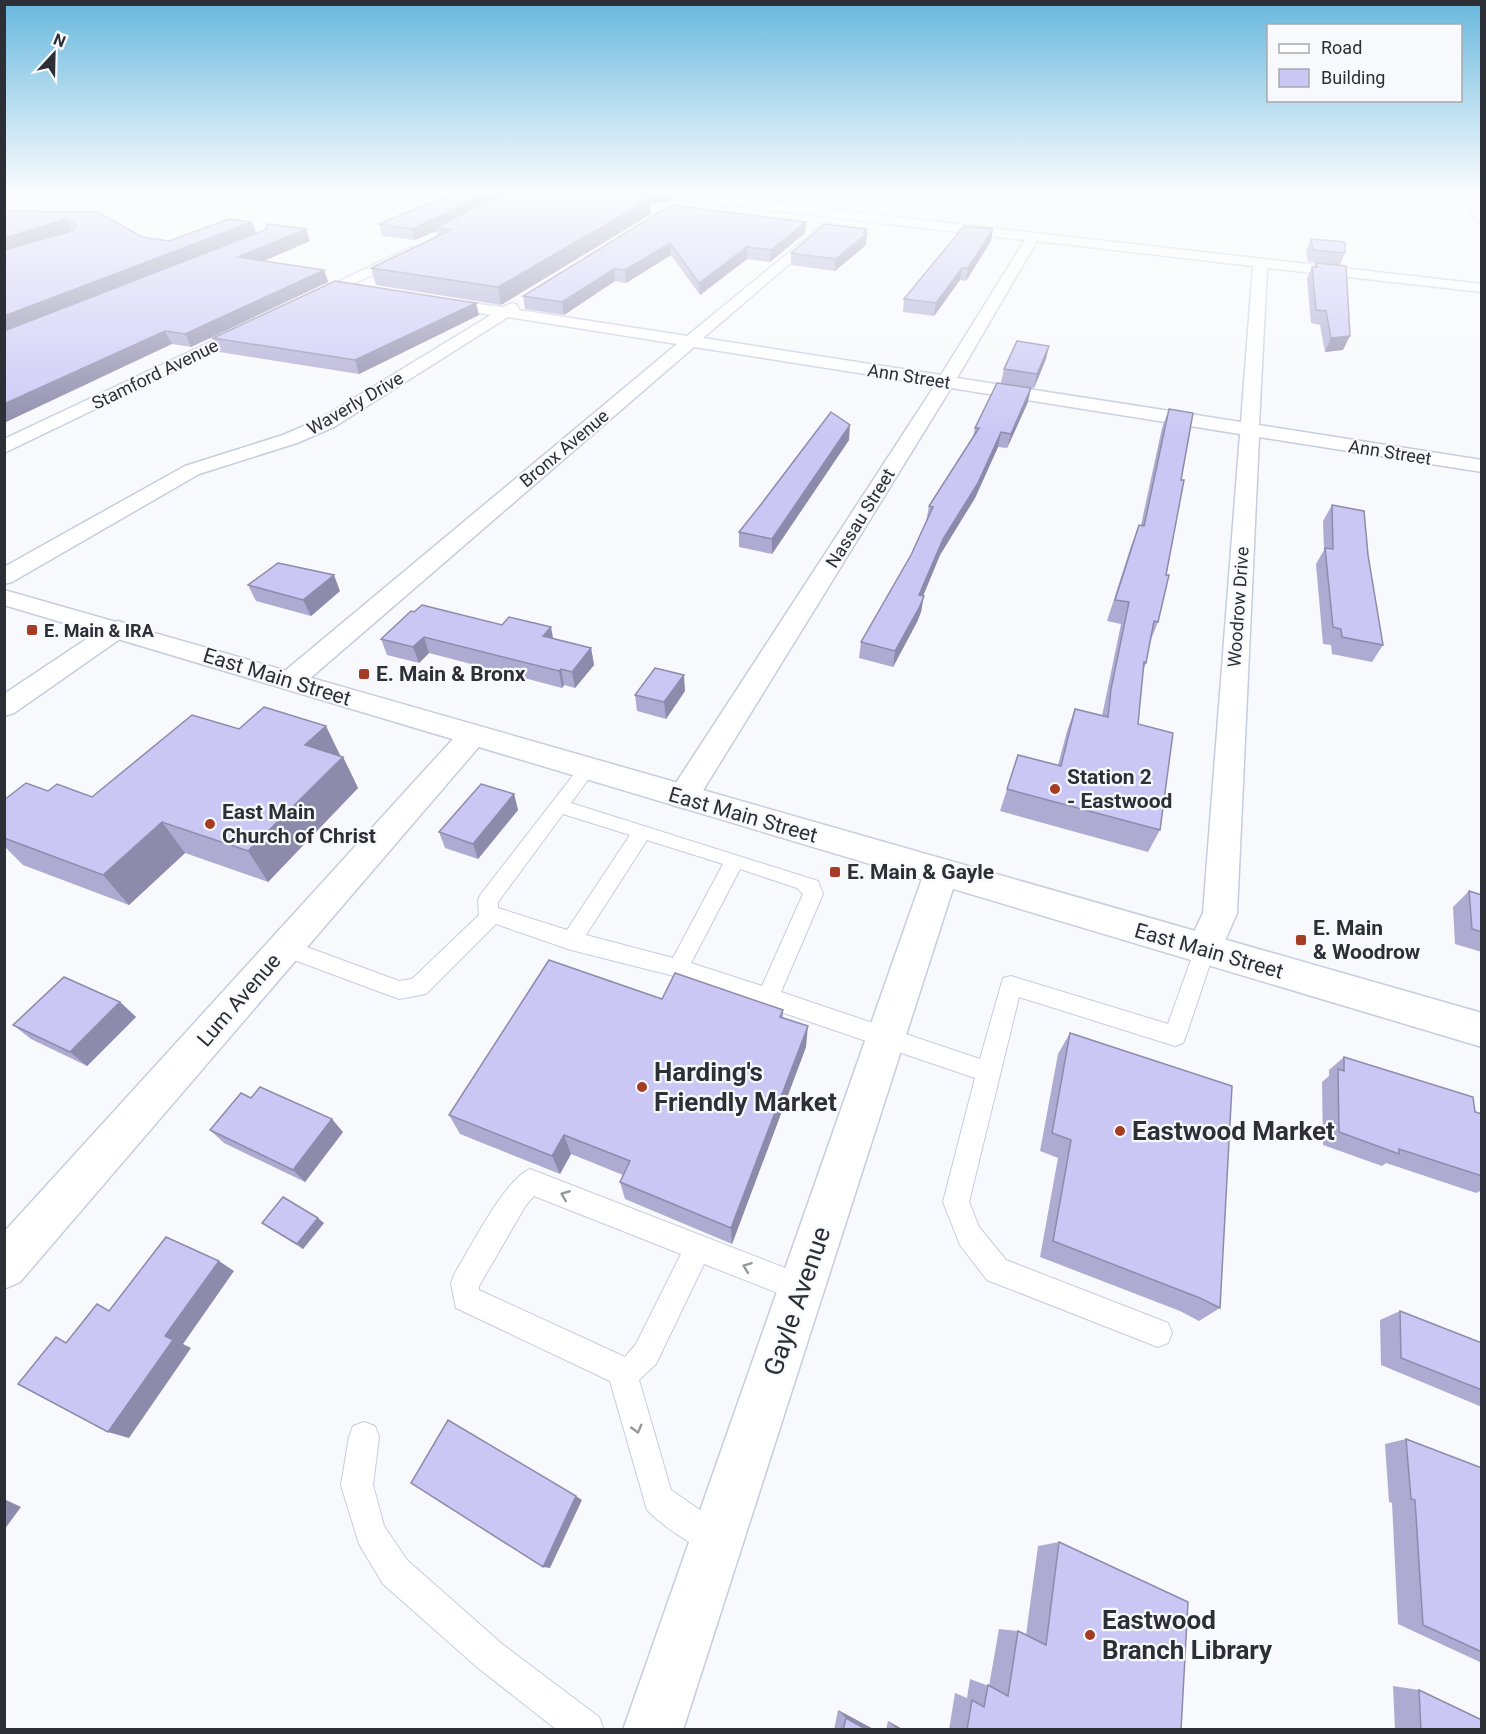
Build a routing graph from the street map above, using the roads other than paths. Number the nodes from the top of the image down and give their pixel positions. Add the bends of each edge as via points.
1 (364, 273) edge
2 (770, 273) edge
3 (1011, 273) edge
4 (1259, 273) edge
5 (1353, 273) edge
6 (337, 286) junction
7 (1482, 288) edge
8 (373, 291) edge
9 (420, 299) edge
10 (525, 300) edge
11 (294, 307) edge
12 (506, 312) junction
13 (273, 317) edge
14 (689, 341) junction
15 (946, 381) junction
16 (1249, 429) junction
17 (4, 447) edge
18 (1482, 466) edge
19 (4, 577) edge
20 (4, 597) edge
21 (118, 629) junction
22 (290, 681) junction
23 (4, 707) edge
24 (473, 735) junction
25 (587, 769) junction
26 (683, 797) junction
27 (560, 806) junction
28 (643, 831) junction
29 (735, 860) junction
30 (941, 873) junction
31 (492, 915) junction
32 (571, 941) junction
33 (285, 948) junction
34 (1204, 949) junction
35 (678, 968) junction
36 (768, 997) junction
37 (1482, 1030) edge
38 (887, 1036) junction
39 (988, 1072) junction
40 (698, 1248) junction
41 (4, 1266) edge
42 (801, 1288) junction
43 (1158, 1333) dead end
44 (622, 1372) junction
45 (364, 1437) dead end
46 (717, 1540) junction
47 (586, 1730) edge
48 (653, 1730) edge

1 - 6 street
2 - 14 street, Bronx Avenue
3 - 15 street, Nassau Street
4 - 16 street, Woodrow Drive
5 - 7 street
6 - 8 street
6 - 11 street
9 - 12 street, Ann Street
10 - 12 street, Waverly Drive
12 - 14 street, Ann Street
12 - 19 street, Waverly Drive via 327,423 192,470
13 - 17 street, Stamford Avenue
14 - 15 street, Ann Street
14 - 22 street, Bronx Avenue
15 - 16 street, Ann Street
15 - 26 street, Nassau Street
16 - 18 street, Ann Street
16 - 34 street, Woodrow Drive via 1220,913
20 - 21 street, East Main Street
21 - 22 street, East Main Street
21 - 23 street
22 - 24 street, East Main Street
24 - 25 street, East Main Street
24 - 33 street, Lum Avenue
25 - 26 street, East Main Street
25 - 27 lane
26 - 30 street, East Main Street
27 - 28 lane
27 - 31 lane via 488,900 488,912
28 - 29 lane
28 - 32 lane
29 - 35 lane
29 - 36 lane via 811,886 813,894
30 - 34 street, East Main Street
30 - 38 street, Gayle Avenue
31 - 32 lane
31 - 33 lane via 418,987 409,990 399,990
32 - 35 lane
33 - 41 street, Lum Avenue
34 - 37 street, East Main Street
34 - 39 lane via 1174,1036 1011,985
35 - 36 lane
36 - 38 lane
38 - 39 lane
38 - 42 street, Gayle Avenue
39 - 43 lane via 956,1202 969,1236 997,1270
42 -> 40 lane
40 - 44 lane via 646,1354 634,1368
40 -> 44 lane via 530,1182 517,1196 465,1283 466,1298
42 - 46 street, Gayle Avenue
44 -> 46 lane via 658,1498 668,1509
45 - 47 lane via 357,1485 370,1533 395,1572 490,1656
46 - 48 street, Gayle Avenue

